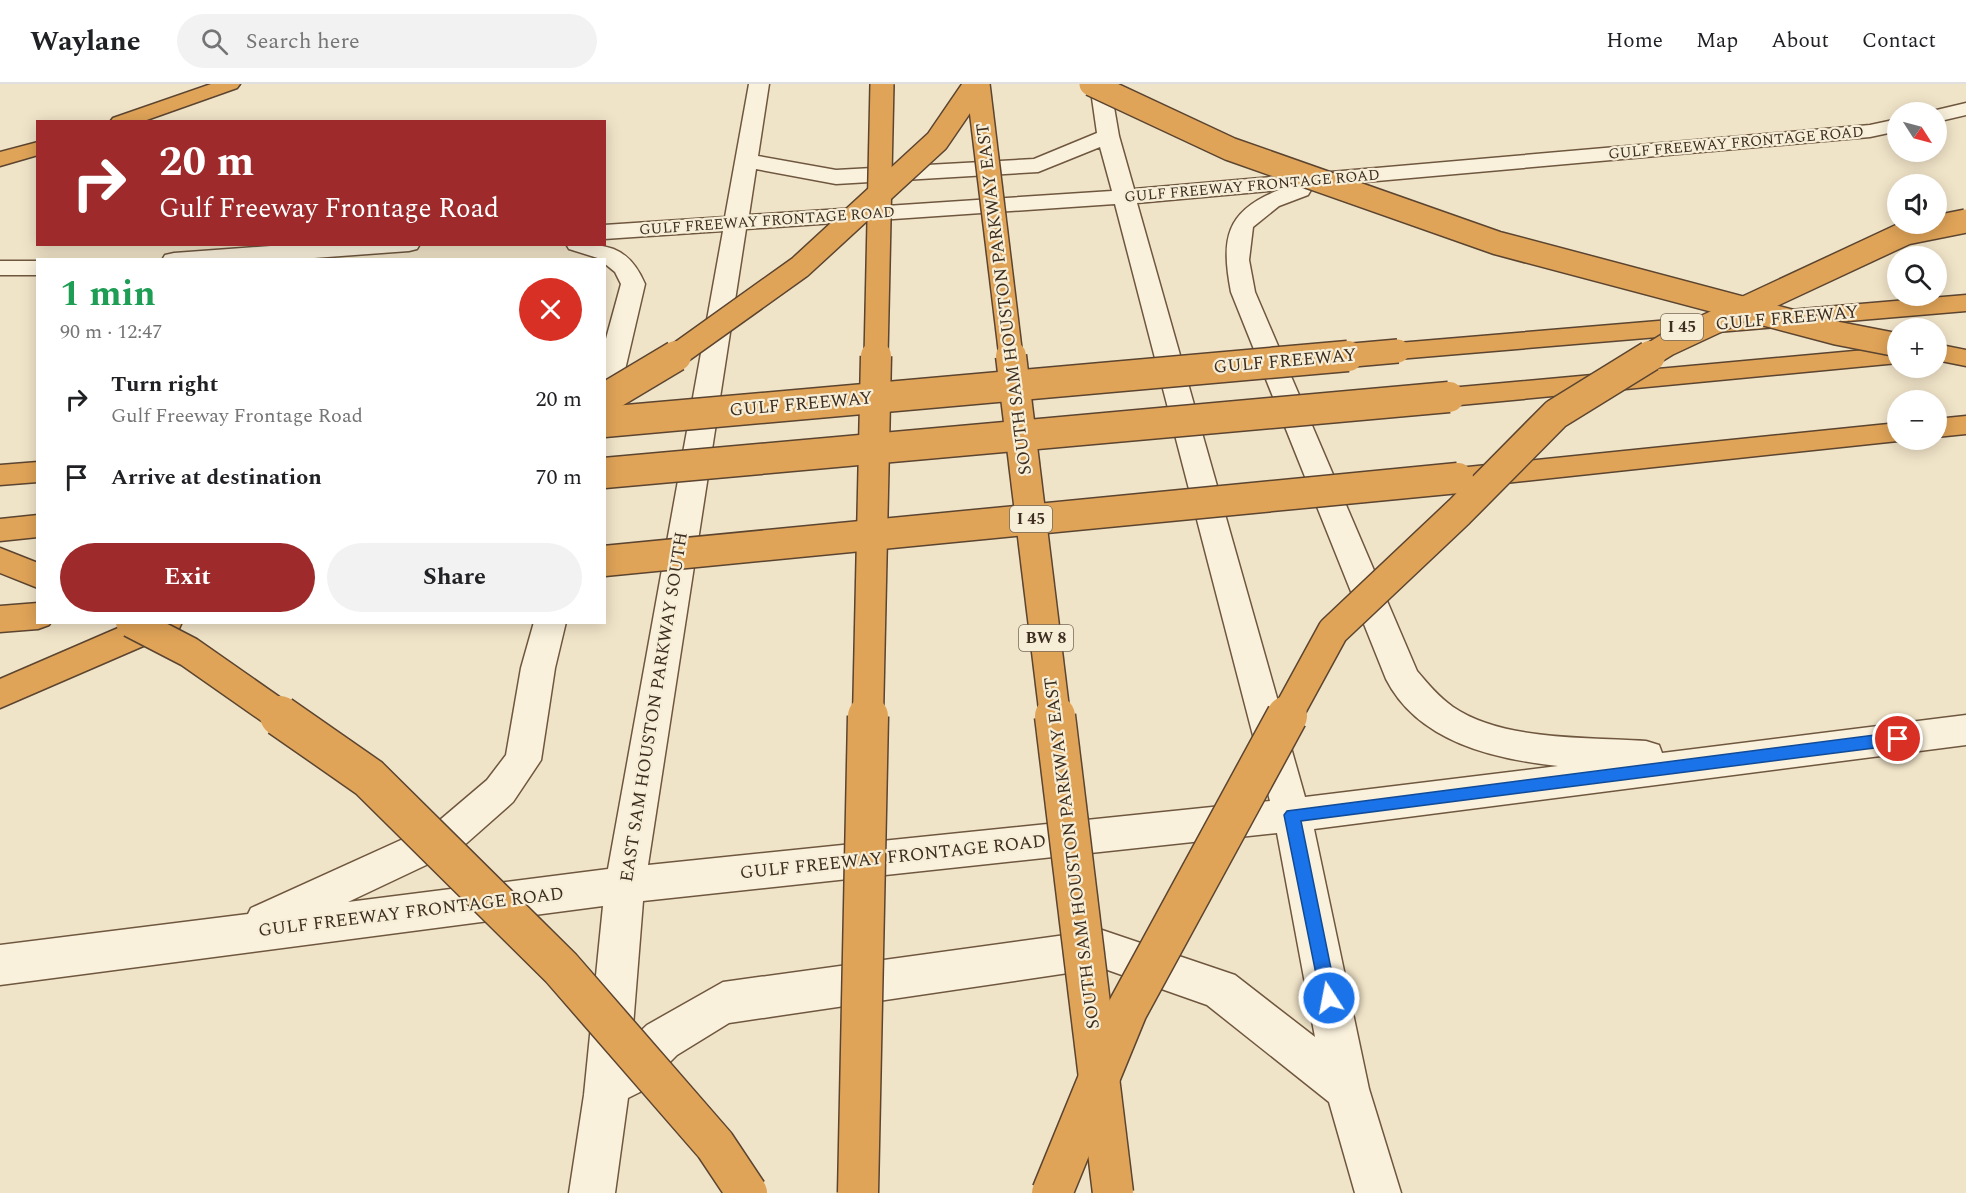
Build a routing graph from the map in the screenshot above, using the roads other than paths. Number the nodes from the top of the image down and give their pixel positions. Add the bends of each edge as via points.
1 (230, 84) edge
2 (759, 84) edge
3 (882, 84) edge
4 (977, 84) edge
5 (1091, 84) edge
6 (1100, 84) edge
7 (1966, 109) edge
8 (1947, 113) edge
9 (126, 120) edge
10 (1887, 127) edge
11 (1108, 136) junction
12 (36, 149) edge
13 (0, 159) edge
14 (745, 160) junction
15 (1327, 179) junction
16 (1125, 197) junction
17 (1966, 221) edge
18 (735, 224) junction
19 (606, 232) edge
20 (380, 246) edge
21 (582, 246) edge
22 (204, 258) edge
23 (0, 268) edge
24 (36, 268) edge
25 (1966, 303) edge
26 (1887, 343) edge
27 (1966, 349) edge
28 (1947, 351) edge
29 (1947, 354) edge
30 (1887, 357) edge
31 (1966, 358) edge
32 (606, 391) edge
33 (606, 398) edge
34 (606, 422) edge
35 (1966, 425) edge
36 (1947, 427) edge
37 (1887, 433) edge
38 (36, 472) edge
39 (606, 473) edge
40 (0, 475) edge
41 (36, 526) edge
42 (0, 530) edge
43 (0, 560) edge
44 (606, 561) edge
45 (36, 575) edge
46 (36, 616) edge
47 (0, 619) edge
48 (135, 624) edge
49 (161, 624) edge
50 (549, 624) edge
51 (0, 694) edge
52 (1966, 730) edge
53 (1717, 762) junction
54 (1292, 815) junction
55 (624, 885) junction
56 (236, 935) junction
57 (0, 965) edge
58 (1347, 1089) junction
59 (606, 1095) junction
60 (592, 1193) edge
61 (747, 1193) edge
62 (858, 1193) edge
63 (1052, 1193) edge
64 (1113, 1193) edge
65 (1378, 1193) edge

1 - 9 highway
2 - 14 main road
3 - 62 highway, bridge
4 - 33 highway, bridge via 937,141 800,267 657,369
4 - 64 highway, SOUTH SAM HOUSTON PARKWAY EAST / BW 8, bridge
5 - 26 highway, bridge via 1230,148 1497,243 1836,333
6 - 11 main road
7 - 8 main road
10 - 15 main road, GULF FREEWAY FRONTAGE ROAD
11 - 14 main road via 1038,165 836,177
11 - 16 main road
12 - 13 highway
14 - 18 main road
15 - 16 main road, GULF FREEWAY FRONTAGE ROAD
15 - 53 main road via 1271,201 1253,213 1242,225 1237,260 1243,292 1403,679 1445,720 1472,732 1534,748
16 - 18 main road, GULF FREEWAY FRONTAGE ROAD
16 - 54 main road
17 - 63 highway, bridge via 1906,233 1668,344 1556,414 1460,512 1333,631 1127,1010
18 - 19 main road, GULF FREEWAY FRONTAGE ROAD
18 - 55 main road, EAST SAM HOUSTON PARKWAY SOUTH
20 - 22 main road
21 - 32 main road via 620,261 633,284
23 - 24 main road
25 - 34 highway, GULF FREEWAY / I 45, bridge
27 - 28 highway
29 - 31 highway
30 - 39 highway, bridge
35 - 36 highway
37 - 44 highway, I 45, bridge
38 - 40 highway
41 - 42 highway
43 - 45 highway
46 - 47 highway
48 - 61 highway, bridge via 189,652 369,778 561,968 715,1145
49 - 51 highway
50 - 56 main road via 523,760 500,791 447,837
52 - 53 main road, GULF FREEWAY FRONTAGE ROAD
53 - 54 main road, GULF FREEWAY FRONTAGE ROAD
54 - 55 main road, GULF FREEWAY FRONTAGE ROAD
54 - 58 main road
55 - 56 main road, GULF FREEWAY FRONTAGE ROAD
55 - 59 main road, EAST SAM HOUSTON PARKWAY SOUTH
56 - 57 main road, GULF FREEWAY FRONTAGE ROAD
58 - 59 main road via 1220,989 1102,949 723,1003 662,1040
58 - 65 main road
59 - 60 main road, EAST SAM HOUSTON PARKWAY SOUTH

